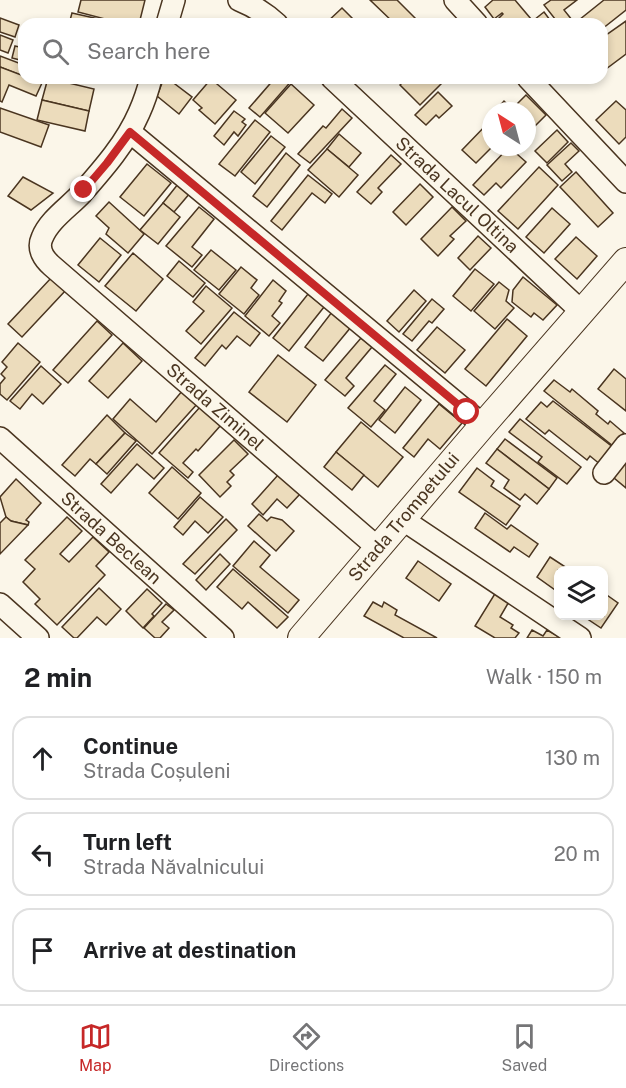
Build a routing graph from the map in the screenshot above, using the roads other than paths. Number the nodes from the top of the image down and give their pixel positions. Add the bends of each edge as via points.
1 (174, 0) edge
2 (239, 0) edge
3 (455, 0) edge
4 (169, 18) edge
5 (270, 18) edge
6 (472, 18) edge
7 (149, 84) edge
8 (338, 84) edge
9 (534, 84) edge
10 (130, 132) junction
11 (626, 182) edge
12 (626, 261) edge
13 (582, 312) junction
14 (483, 425) junction
15 (0, 438) edge
16 (626, 445) edge
17 (604, 473) dead end
18 (402, 519) junction
19 (378, 548) junction
20 (0, 604) edge
21 (38, 638) edge
22 (223, 638) edge
23 (301, 638) edge
24 (580, 638) edge

1 - 4 street
2 - 5 street
3 - 6 street
7 - 10 street
8 - 13 street, Strada Lacul Oltina
9 - 11 street
10 - 14 street
10 - 19 street, Strada Ziminel via 77,198 48,226 40,243 43,256
12 - 13 street, Strada Trompetului
13 - 14 street, Strada Trompetului
14 - 18 street, Strada Trompetului
15 - 22 street, Strada Beclean
16 - 17 street
18 - 19 street, Strada Trompetului
18 - 24 street
19 - 23 street, Strada Trompetului
20 - 21 street

